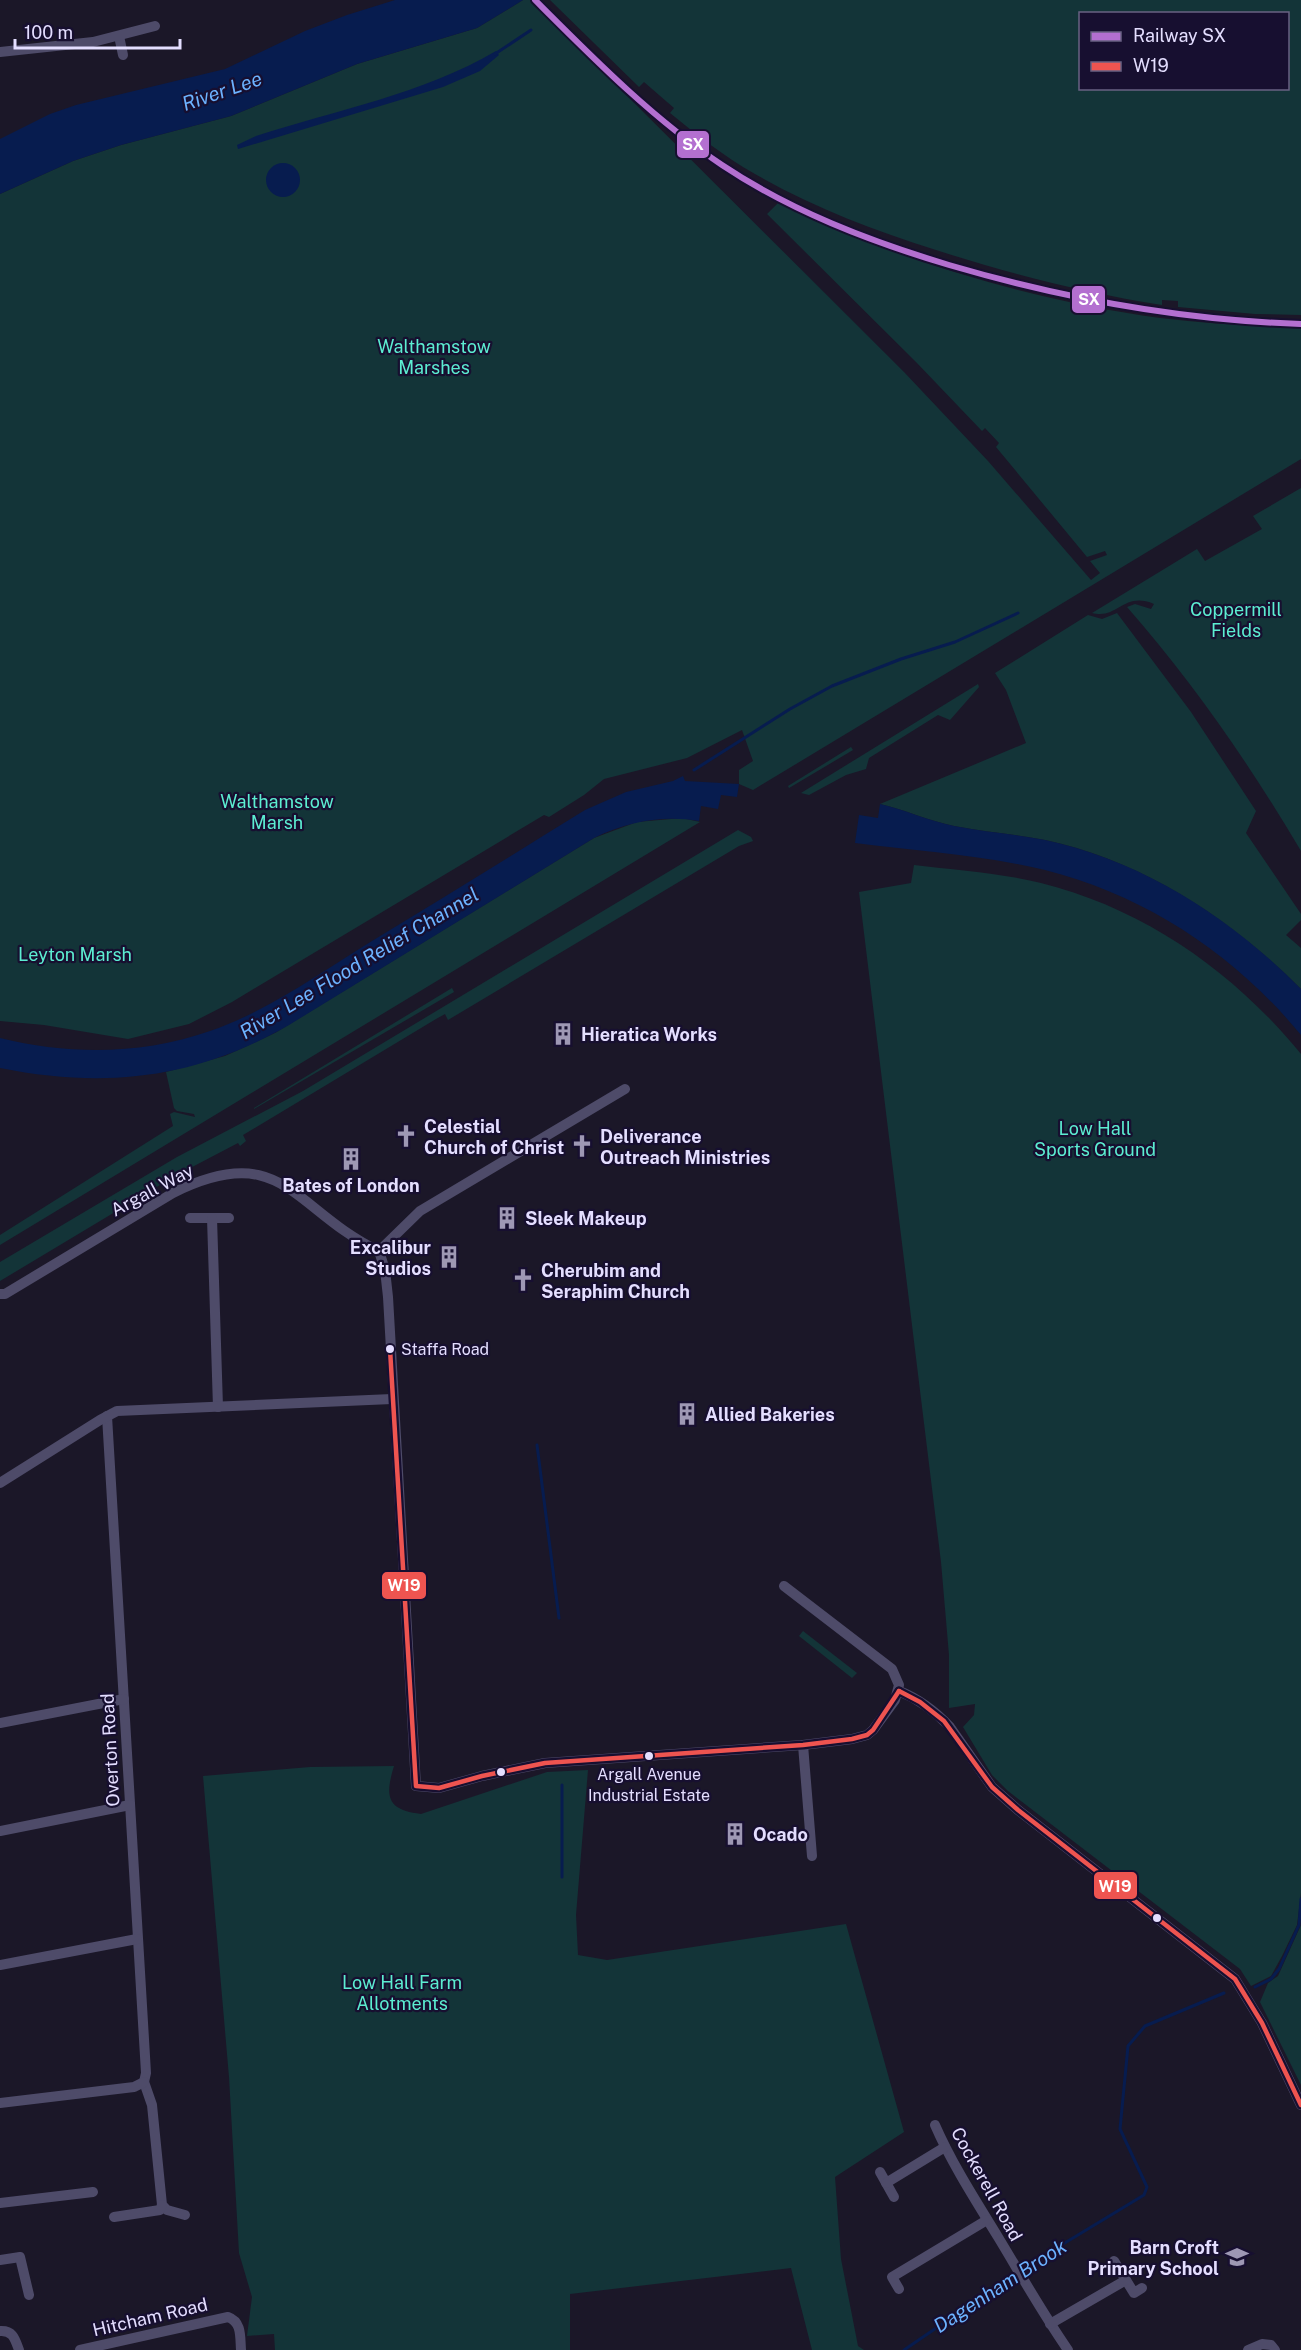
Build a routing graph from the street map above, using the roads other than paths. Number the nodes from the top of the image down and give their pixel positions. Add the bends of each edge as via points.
1 (155, 26) dead end
2 (118, 36) junction
3 (0, 52) edge
4 (123, 55) dead end
5 (625, 1089) dead end
6 (189, 1218) dead end
7 (212, 1218) junction
8 (229, 1218) dead end
9 (379, 1251) junction
10 (2, 1297) edge
11 (392, 1400) junction
12 (218, 1407) junction
13 (107, 1416) junction
14 (0, 1483) edge
15 (784, 1586) dead end
16 (899, 1691) junction
17 (124, 1699) junction
18 (0, 1723) edge
19 (803, 1745) junction
20 (130, 1805) junction
21 (0, 1831) edge
22 (812, 1856) dead end
23 (137, 1939) junction
24 (0, 1965) edge
25 (144, 2082) junction
26 (0, 2103) edge
27 (1301, 2105) edge
28 (935, 2125) dead end
29 (945, 2147) junction
30 (880, 2172) dead end
31 (886, 2183) junction
32 (93, 2192) dead end
33 (894, 2197) dead end
34 (0, 2203) edge
35 (162, 2205) junction
36 (185, 2216) dead end
37 (114, 2217) dead end
38 (987, 2220) junction
39 (0, 2260) edge
40 (1114, 2261) dead end
41 (1126, 2280) junction
42 (1142, 2288) dead end
43 (899, 2289) dead end
44 (29, 2295) dead end
45 (1050, 2324) junction
46 (0, 2331) edge
47 (20, 2350) edge
48 (80, 2350) edge
49 (241, 2350) edge
50 (1068, 2350) edge
51 (1248, 2350) edge
52 (1275, 2350) edge

1 - 2 street
2 - 3 street
2 - 4 street
5 - 9 street via 420,1211
6 - 7 street
7 - 8 street
7 - 12 street
9 - 10 street, Argall Way via 358,1240 290,1188 255,1174 230,1173 173,1193
9 - 11 street via 388,1298
11 - 12 street
11 - 19 street via 416,1786 439,1788 545,1763
12 - 13 street via 117,1411
13 - 14 street
13 - 17 street, Overton Road
15 - 16 street via 887,1664
16 - 19 street via 867,1735
16 - 27 street via 922,1702 946,1723 992,1787 1018,1810 1235,1979 1262,2023
17 - 18 street
17 - 20 street, Overton Road
19 - 22 street
20 - 21 street
20 - 23 street, Overton Road
23 - 24 street
23 - 25 street, Overton Road
25 - 26 street via 134,2087
25 - 35 street, Overton Road via 152,2105
28 - 29 street, Cockerell Road
29 - 31 street
29 - 38 street, Cockerell Road
30 - 31 street
31 - 33 street
32 - 34 street
35 - 36 street
35 - 37 street via 160,2210
38 - 43 street via 892,2277
38 - 45 street, Cockerell Road
39 - 44 street via 20,2257
40 - 41 street
41 - 42 street via 1134,2293
41 - 45 street
45 - 50 street, Cockerell Road
46 - 47 street via 10,2332
48 - 49 street, Hitcham Road via 228,2317 238,2324
51 - 52 street via 1271,2344

